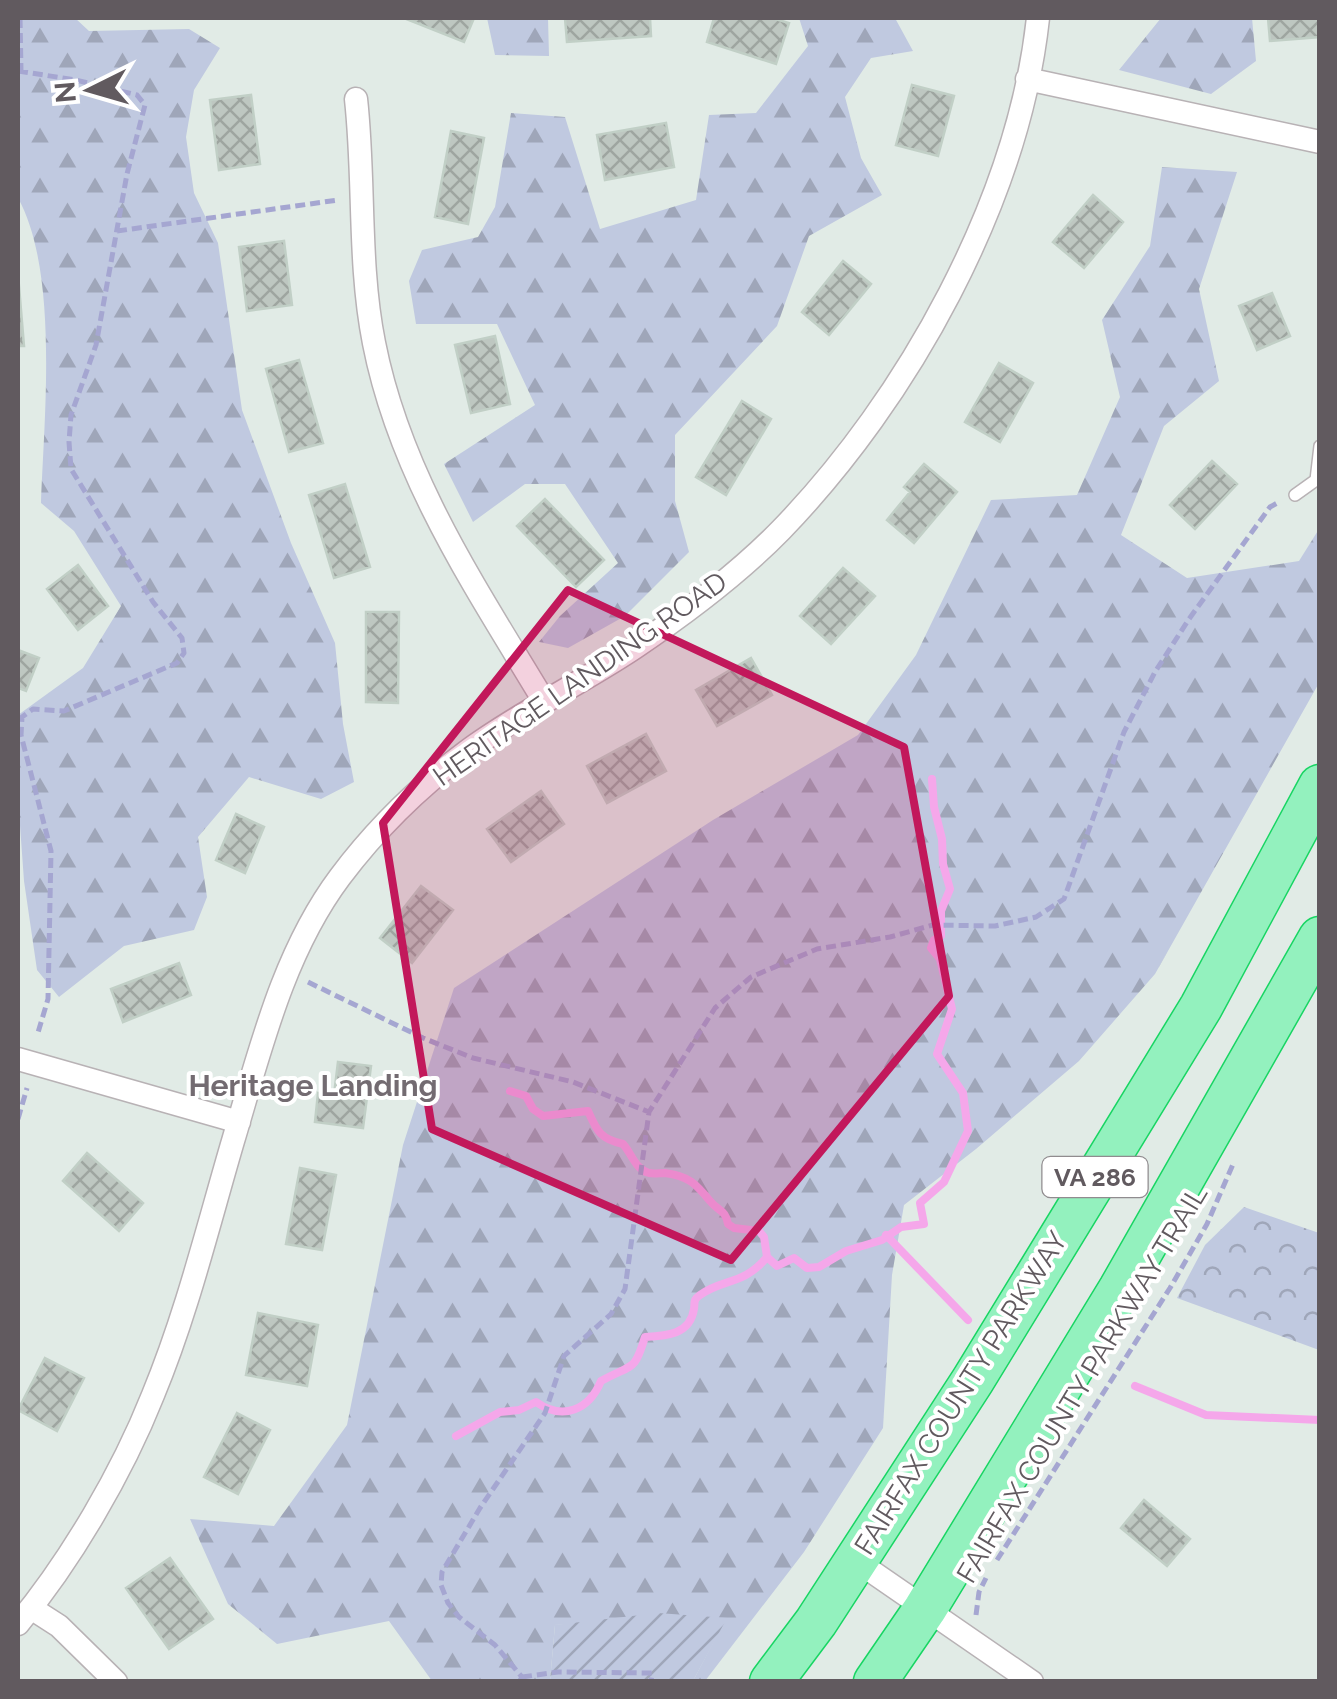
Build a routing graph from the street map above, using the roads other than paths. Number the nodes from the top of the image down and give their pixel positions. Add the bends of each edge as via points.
1 (1038, 18) edge
2 (1027, 78) junction
3 (356, 99) dead end
4 (1320, 142) edge
5 (1320, 446) edge
6 (1296, 495) road end
7 (544, 701) junction
8 (1320, 786) edge
9 (1320, 938) edge
10 (18, 1059) edge
11 (238, 1122) junction
12 (856, 1560) junction
13 (925, 1609) junction
14 (24, 1616) edge
15 (116, 1682) edge
16 (771, 1682) edge
17 (875, 1682) edge
18 (1032, 1682) edge

1 - 2 street, HERITAGE LANDING ROAD
2 - 4 street
2 - 7 street, HERITAGE LANDING ROAD via 965,264 860,438 781,530 727,580 630,651
3 - 7 street via 367,301 382,378 439,526
5 - 6 lane via 1316,480
7 - 11 street, HERITAGE LANDING ROAD via 428,782 340,878 290,964
8 - 12 highway, FAIRFAX COUNTY PARKWAY / VA 286 via 1202,1008
9 - 13 highway, VA 286 via 1120,1289
10 - 11 street
11 - 14 street, HERITAGE LANDING ROAD via 154,1392 114,1476
12 - 13 street
12 - 16 highway, FAIRFAX COUNTY PARKWAY / VA 286
13 - 17 highway, VA 286
13 - 18 street
14 - 15 street via 60,1626

